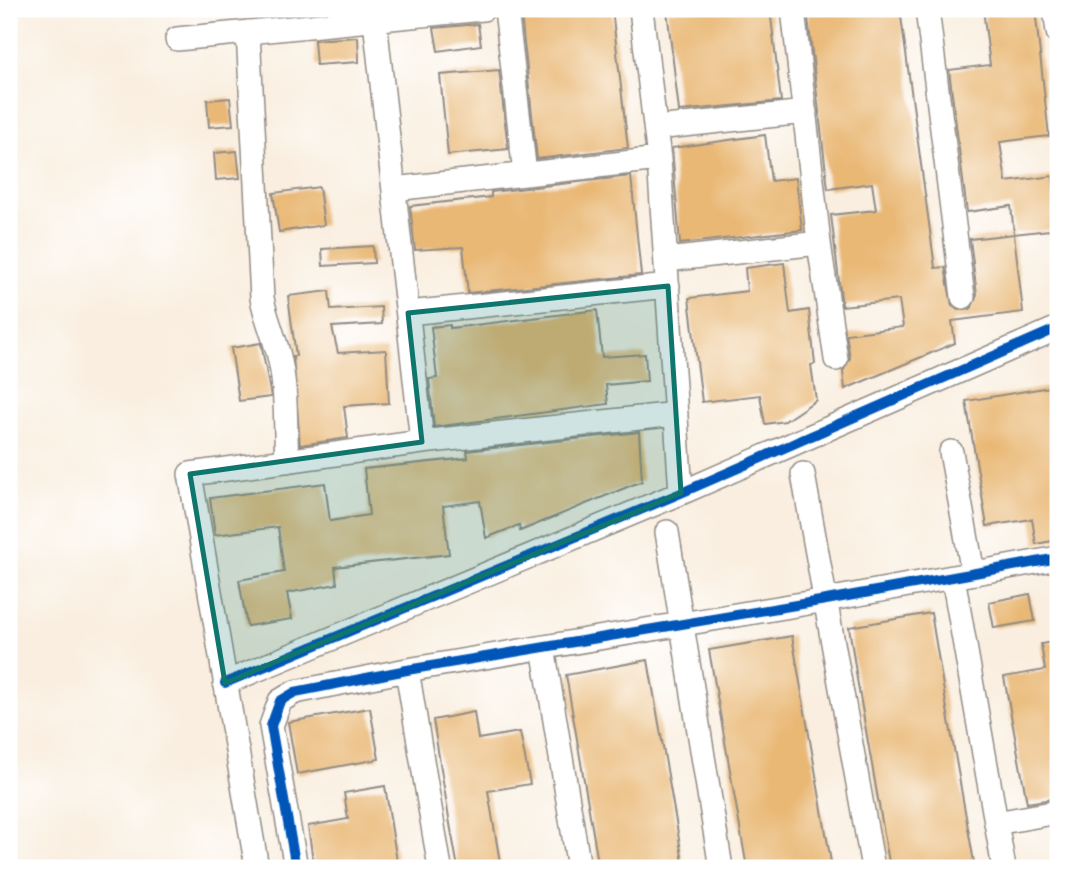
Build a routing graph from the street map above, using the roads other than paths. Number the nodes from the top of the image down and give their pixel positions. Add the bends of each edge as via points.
1 (483, 9) edge
2 (506, 9) edge
3 (641, 9) edge
4 (793, 9) edge
5 (927, 9) edge
6 (1055, 9) edge
7 (375, 21) junction
8 (248, 32) junction
9 (1058, 32) edge
10 (177, 39) dead end
11 (805, 111) junction
12 (656, 128) junction
13 (659, 159) junction
14 (525, 174) junction
15 (394, 189) junction
16 (819, 243) junction
17 (666, 260) junction
18 (668, 286) junction
19 (962, 297) dead end
20 (408, 313) junction
21 (1058, 328) edge
22 (836, 359) dead end
23 (676, 414) junction
24 (422, 442) junction
25 (951, 452) dead end
26 (287, 461) junction
27 (803, 474) dead end
28 (681, 493) junction
29 (667, 532) dead end
30 (1058, 558) edge
31 (963, 575) junction
32 (825, 600) junction
33 (682, 624) junction
34 (543, 647) junction
35 (407, 670) junction
36 (225, 683) junction
37 (1058, 813) edge
38 (996, 823) junction
39 (257, 868) edge
40 (296, 868) edge
41 (440, 868) edge
42 (579, 868) edge
43 (721, 868) edge
44 (873, 868) edge
45 (1004, 868) edge

1 - 7 street
2 - 14 street
3 - 12 street
4 - 11 street
5 - 19 street
6 - 9 street
7 - 8 street
7 - 15 street
8 - 10 street
8 - 26 street via 262,298 281,366
11 - 12 street
11 - 16 street
12 - 13 street
13 - 14 street
13 - 17 street
14 - 15 street
15 - 20 street
16 - 17 street
16 - 22 street
17 - 18 street
18 - 20 street
18 - 23 street
20 - 24 street
21 - 28 street
23 - 24 street
23 - 28 street
24 - 26 street
25 - 31 street
26 - 36 street via 190,474
27 - 32 street
28 - 36 street
29 - 33 street
30 - 31 street
31 - 32 street
31 - 38 street
32 - 33 street
32 - 44 street
33 - 34 street
33 - 43 street
34 - 35 street
34 - 42 street
35 - 40 street via 295,692 275,709 271,726
35 - 41 street
36 - 39 street
37 - 38 street
38 - 45 street

